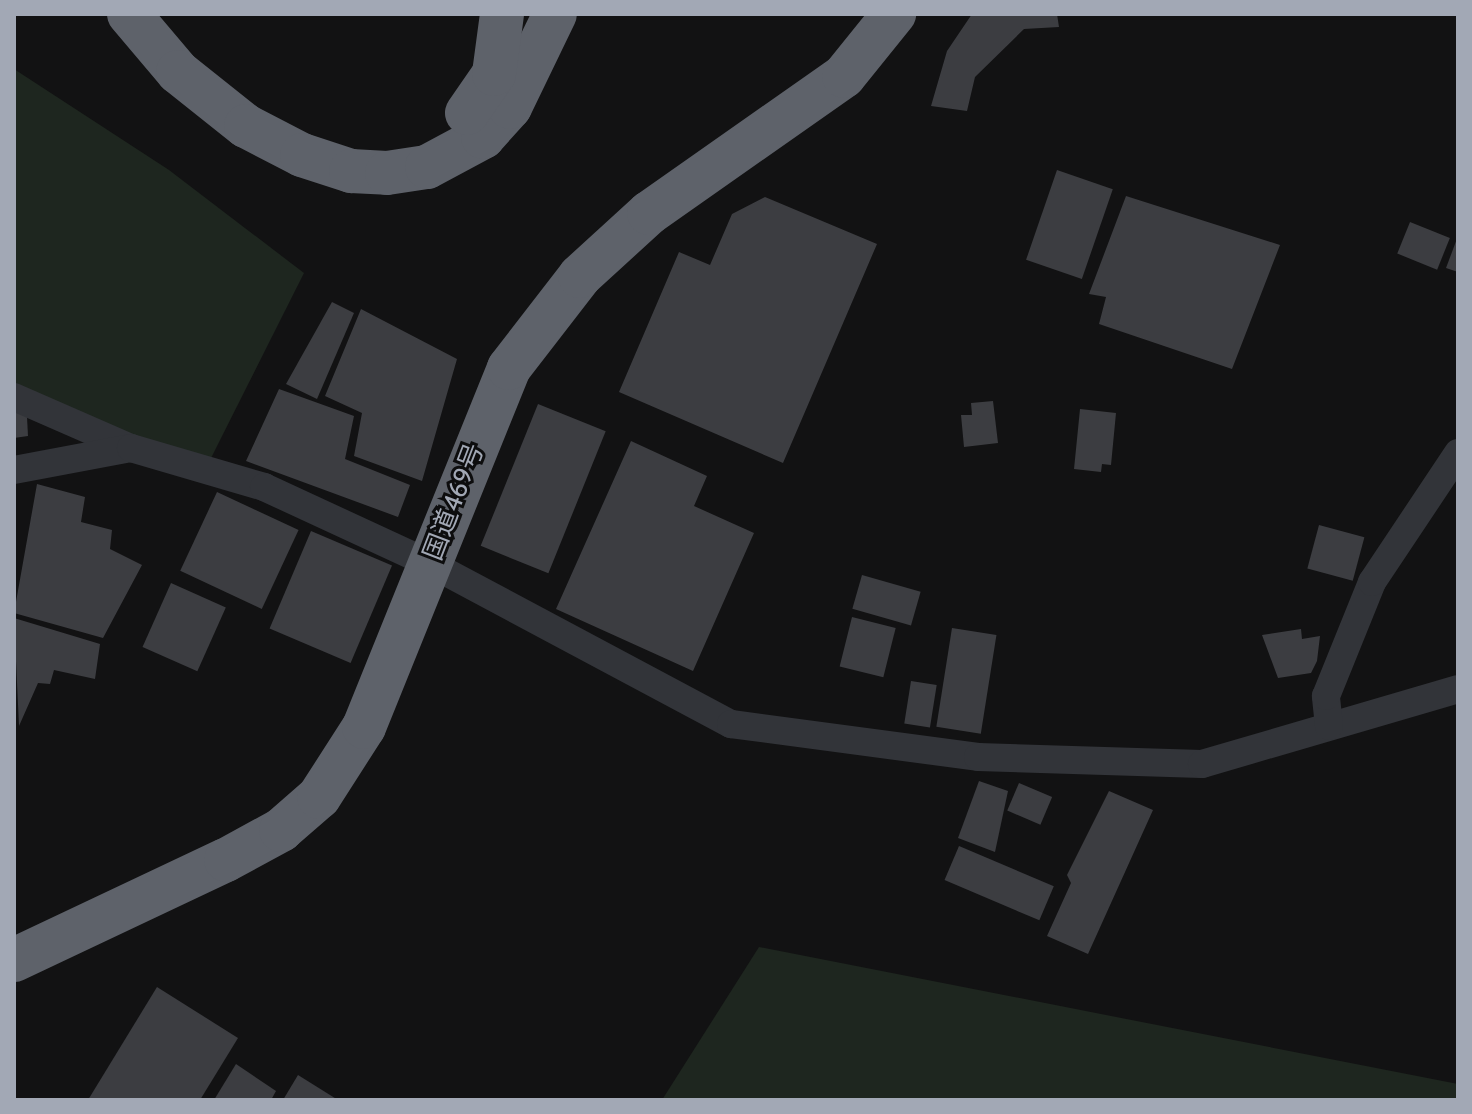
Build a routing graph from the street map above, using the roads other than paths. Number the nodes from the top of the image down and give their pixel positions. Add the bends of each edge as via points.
1 (502, 14) edge
2 (555, 14) edge
3 (894, 14) edge
4 (142, 18) edge
5 (14, 397) edge
6 (131, 448) junction
7 (1458, 453) edge
8 (14, 470) edge
9 (431, 564) junction
10 (1458, 689) edge
11 (1329, 726) junction
12 (14, 960) edge

1 - 4 highway via 494,74 476,105 449,131 368,152 289,132 236,100
2 - 4 highway via 510,107 483,137 427,167 387,173 339,167 246,126 178,72
3 - 9 highway, 国道469号 via 844,76 649,213 580,276 509,368
5 - 6 street
6 - 8 street
6 - 9 street via 264,487
7 - 11 street via 1372,582 1326,696
9 - 11 street via 731,724 978,757 1091,764 1202,764
9 - 12 highway, 国道469号 via 364,727 319,797 281,830 226,860
10 - 11 street

